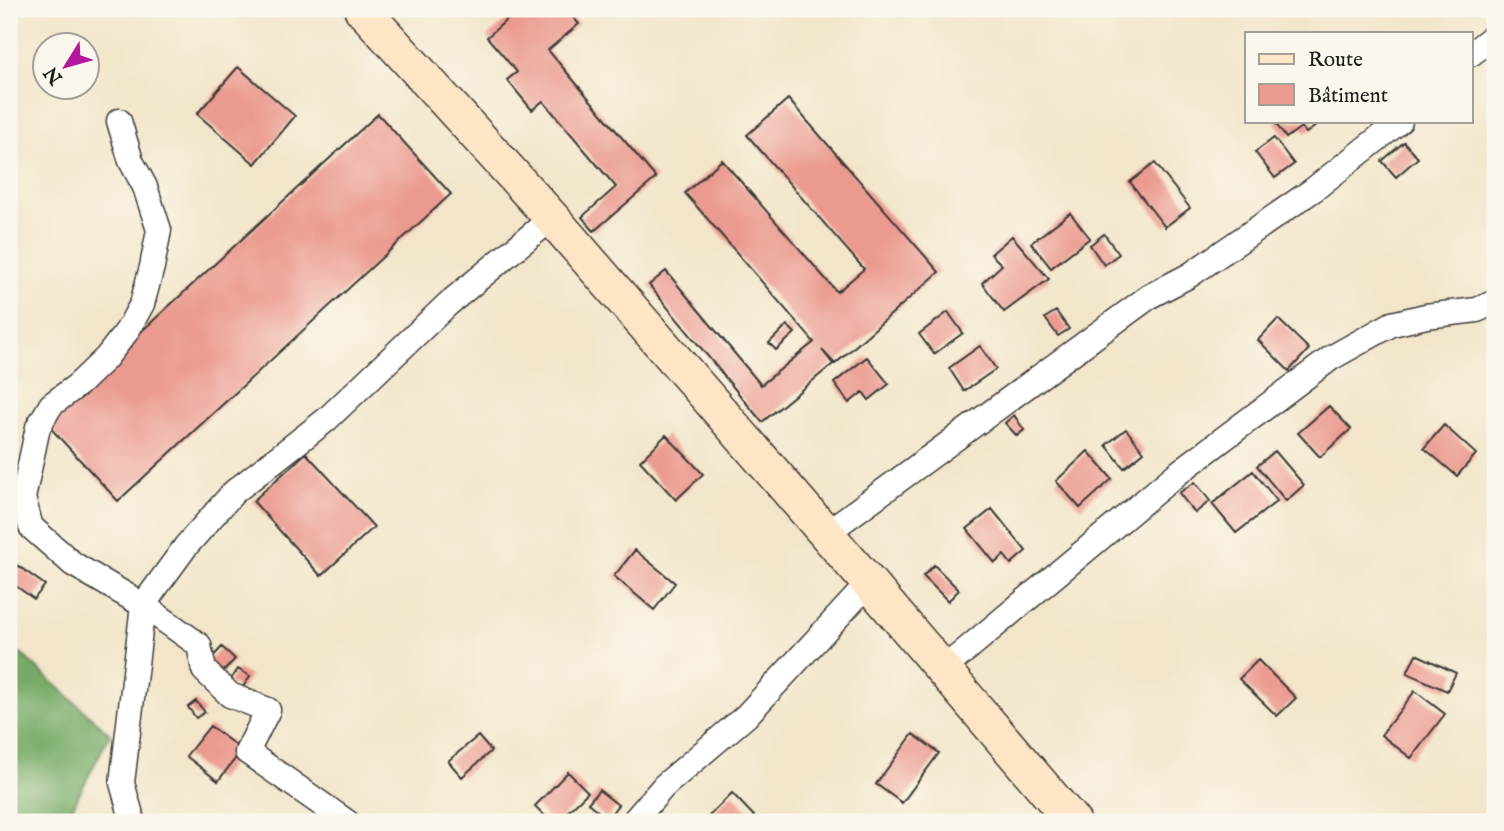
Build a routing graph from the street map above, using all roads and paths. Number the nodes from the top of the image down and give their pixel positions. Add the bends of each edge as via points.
1 (362, 9) edge
2 (1495, 35) edge
3 (1472, 53) edge
4 (119, 121) dead end
5 (1399, 122) edge
6 (552, 218) junction
7 (1495, 302) edge
8 (825, 534) junction
9 (869, 583) junction
10 (143, 605) junction
11 (942, 670) junction
12 (133, 822) edge
13 (347, 822) edge
14 (633, 822) edge
15 (1073, 822) edge

1 - 6 street
2 - 3 street
4 - 10 street via 159,230 152,267 142,304 127,331 106,358 51,405 38,428 23,498 31,527 73,564
5 - 8 street via 1313,190 1190,275 1150,296
6 - 8 street
6 - 10 street via 448,304 326,420 234,492 186,546
7 - 11 street via 1478,310 1392,324 1331,358 1178,473
8 - 9 street
9 - 11 street
9 - 14 street via 746,716 664,786
10 - 12 street via 122,783
10 - 13 street via 199,645 204,670 230,695 268,710 247,752
11 - 15 street

